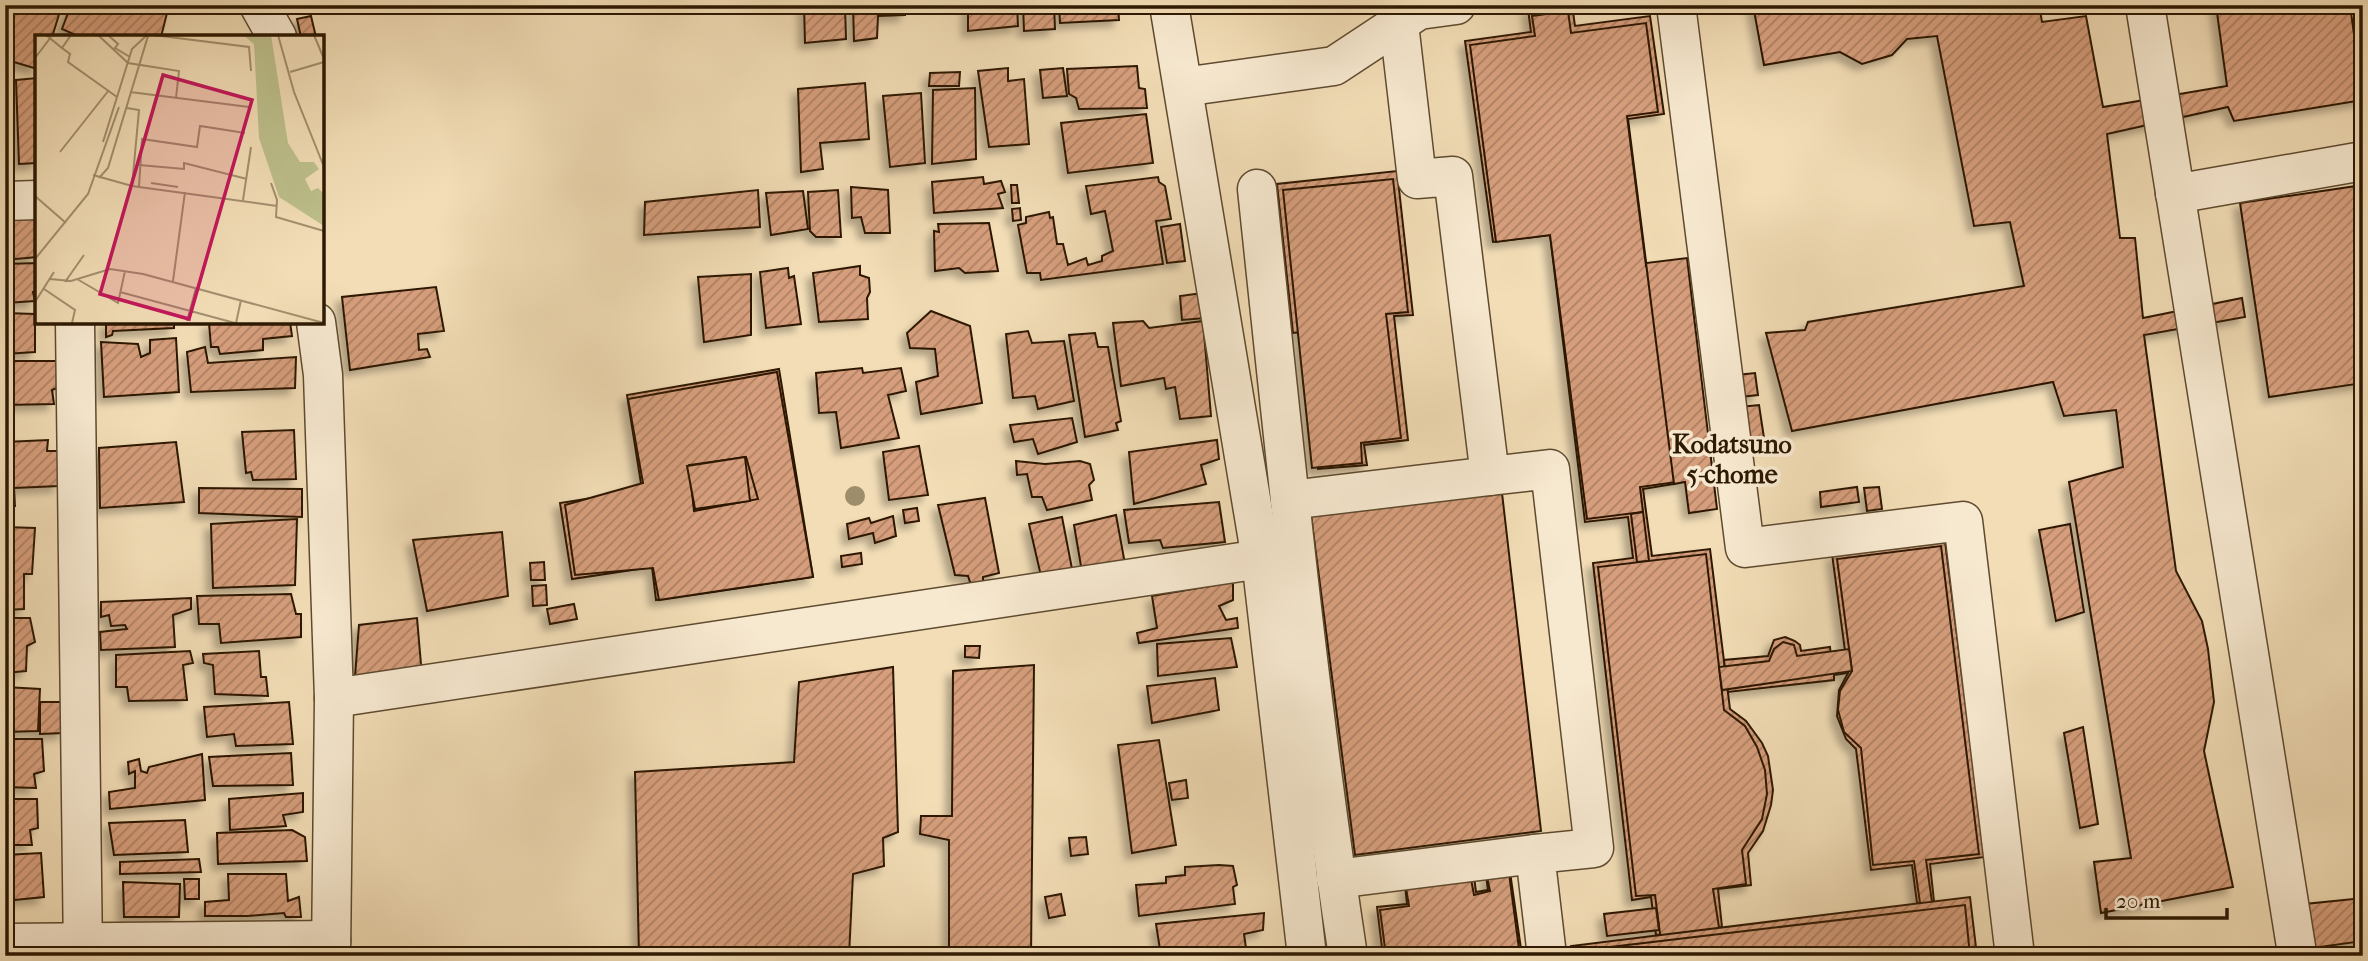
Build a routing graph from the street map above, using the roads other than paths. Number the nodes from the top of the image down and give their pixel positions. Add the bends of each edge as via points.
1 (259, 5) edge
2 (1171, 5) edge
3 (1456, 5) edge
4 (1676, 5) edge
5 (2145, 5) edge
6 (1399, 24) junction
7 (277, 35) edge
8 (1183, 87) junction
9 (2363, 161) edge
10 (1257, 189) dead end
11 (2175, 194) junction
12 (35, 200) edge
13 (5, 201) edge
14 (75, 324) edge
15 (316, 324) edge
16 (1490, 476) junction
17 (1290, 500) junction
18 (1261, 559) junction
19 (334, 698) junction
20 (1535, 854) junction
21 (1336, 879) junction
22 (5, 943) edge
23 (331, 948) edge
24 (83, 949) edge
25 (2297, 953) dead end
26 (1307, 956) edge
27 (1348, 956) edge
28 (1547, 956) edge
29 (2015, 956) edge

1 - 7 street
2 - 8 street
3 - 6 street via 1419,10
4 - 29 street via 1745,548 1963,521
5 - 11 street
6 - 8 street via 1334,66
6 - 16 street via 1417,179 1453,176
8 - 18 street
9 - 11 street
10 - 17 street
11 - 25 street
12 - 13 street
14 - 24 street
15 - 19 street via 323,375
16 - 17 street
16 - 20 street via 1550,469 1594,848
17 - 21 street
18 - 19 street
18 - 26 street
19 - 23 street
20 - 21 street
20 - 28 street
21 - 27 street
22 - 24 street
23 - 24 street

